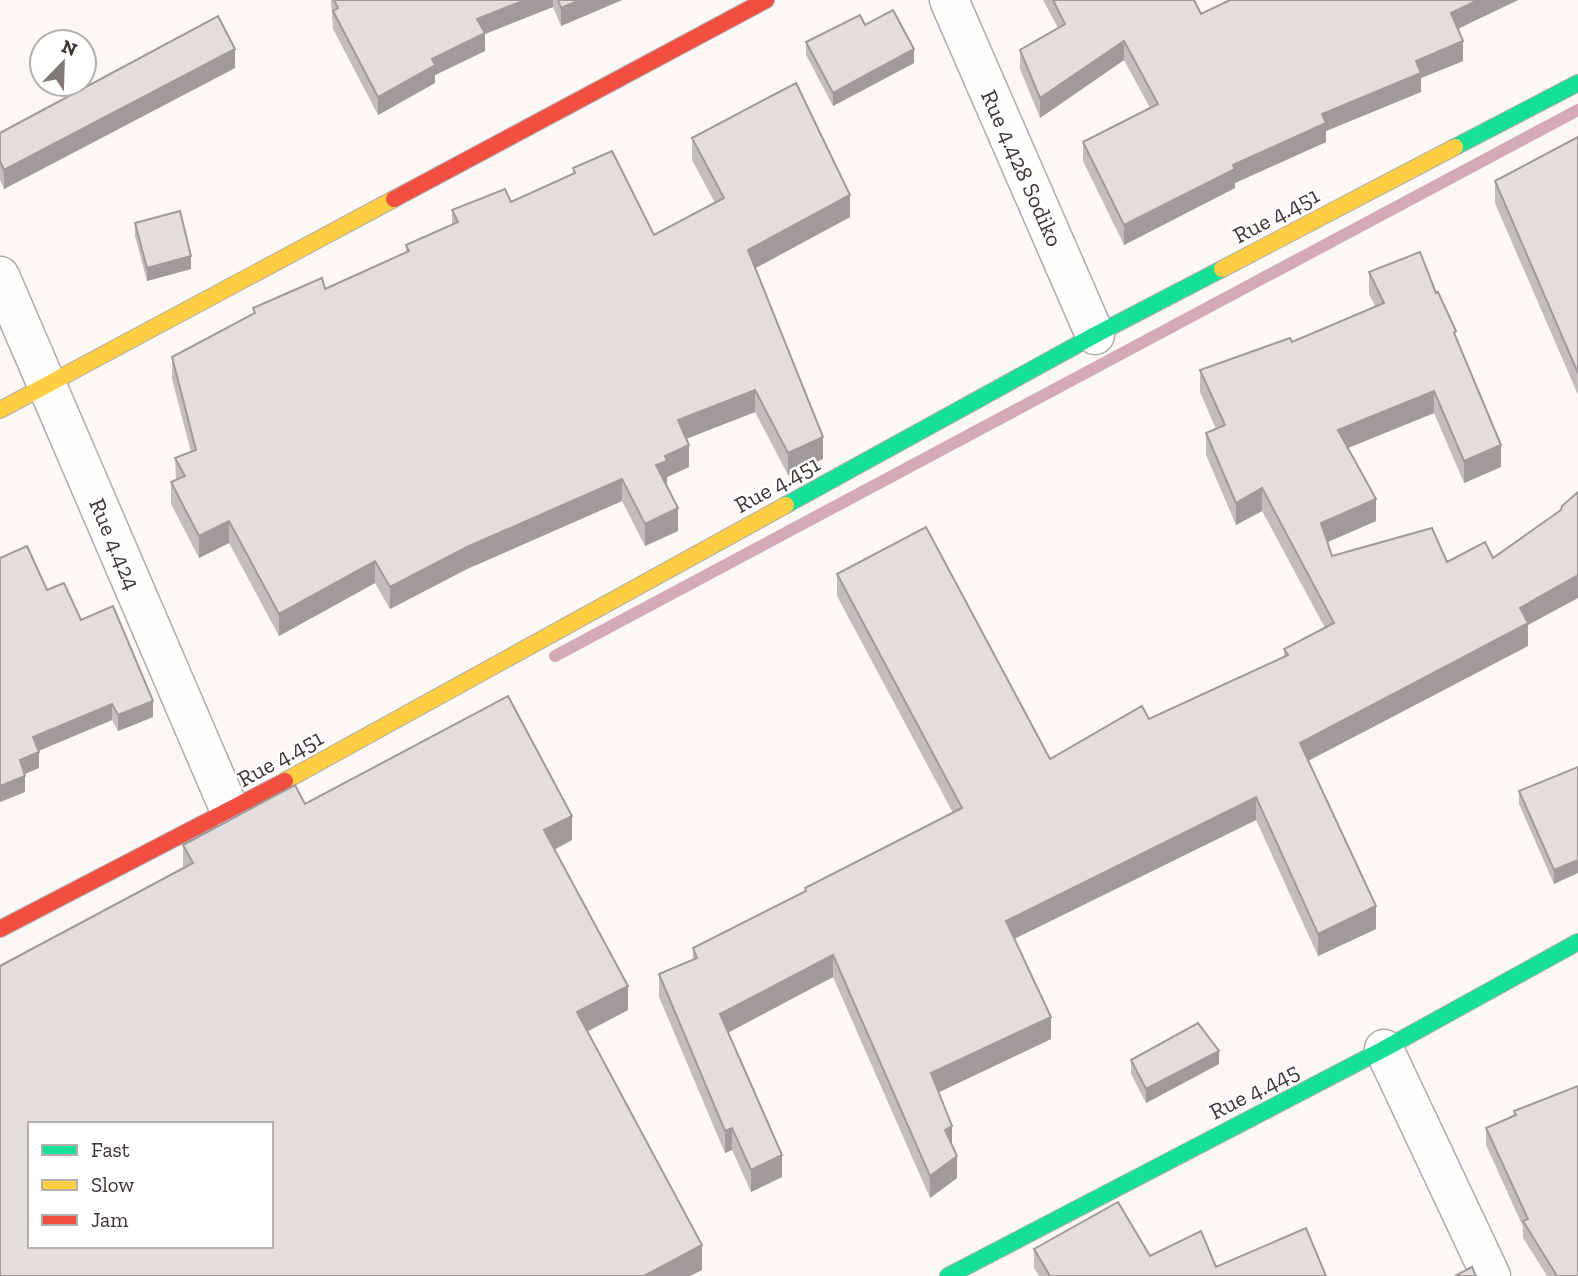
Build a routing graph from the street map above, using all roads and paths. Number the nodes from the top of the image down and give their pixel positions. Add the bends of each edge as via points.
1 (766, 0) edge
2 (949, 0) edge
3 (1578, 83) edge
4 (0, 276) edge
5 (1095, 335) junction
6 (48, 386) junction
7 (0, 410) edge
8 (230, 811) junction
9 (0, 929) edge
10 (1578, 942) edge
11 (1384, 1049) junction
12 (948, 1276) edge
13 (1491, 1276) edge

1 - 6 street
2 - 5 street, Rue 4.428 Sodiko
3 - 5 street, Rue 4.451
4 - 6 street, Rue 4.424
5 - 8 street, Rue 4.451
6 - 7 street
6 - 8 street, Rue 4.424
8 - 9 street, Rue 4.451
10 - 11 street, Rue 4.445
11 - 12 street, Rue 4.445
11 - 13 street

